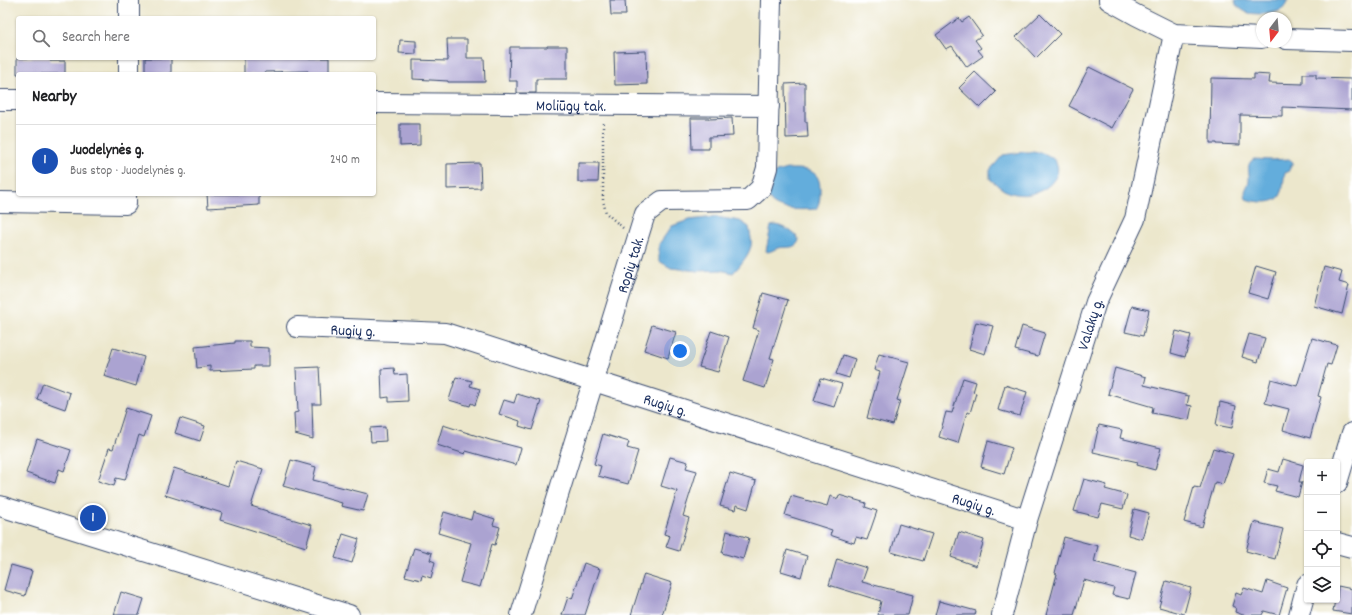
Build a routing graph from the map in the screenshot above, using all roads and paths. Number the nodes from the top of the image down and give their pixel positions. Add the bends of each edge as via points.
1 (128, 0) edge
2 (771, 0) edge
3 (1109, 0) edge
4 (128, 16) edge
5 (1174, 34) junction
6 (1256, 38) edge
7 (1292, 39) edge
8 (1352, 41) edge
9 (129, 60) edge
10 (129, 72) edge
11 (0, 100) edge
12 (16, 100) edge
13 (376, 103) edge
14 (603, 104) junction
15 (769, 106) junction
16 (126, 196) edge
17 (0, 202) edge
18 (638, 238) junction
19 (297, 327) dead end
20 (594, 381) junction
21 (1352, 433) edge
22 (1340, 473) edge
23 (0, 506) edge
24 (1027, 520) junction
25 (1340, 544) edge
26 (1352, 547) edge
27 (1304, 596) edge
28 (349, 615) edge
29 (521, 615) edge
30 (1002, 615) edge
31 (1298, 615) edge

1 - 4 street
2 - 15 street, Ropių tak.
3 - 5 street
5 - 6 street
5 - 24 street, Valakų g. via 1134,219 1096,302
7 - 8 street
9 - 10 street
11 - 12 street
13 - 14 street, Moliūgų tak.
14 - 15 street, Moliūgų tak.
14 - 18 path via 603,200 606,213
15 - 18 street, Ropių tak. via 767,168 761,188 748,200 662,201 645,214
16 - 17 street via 126,204
18 - 20 street, Ropių tak.
19 - 20 street, Rugių g. via 445,333
20 - 24 street, Rugių g.
20 - 29 street, Ropių tak.
21 - 22 street
23 - 28 street
24 - 30 street, Valakų g.
25 - 26 street
27 - 31 street

